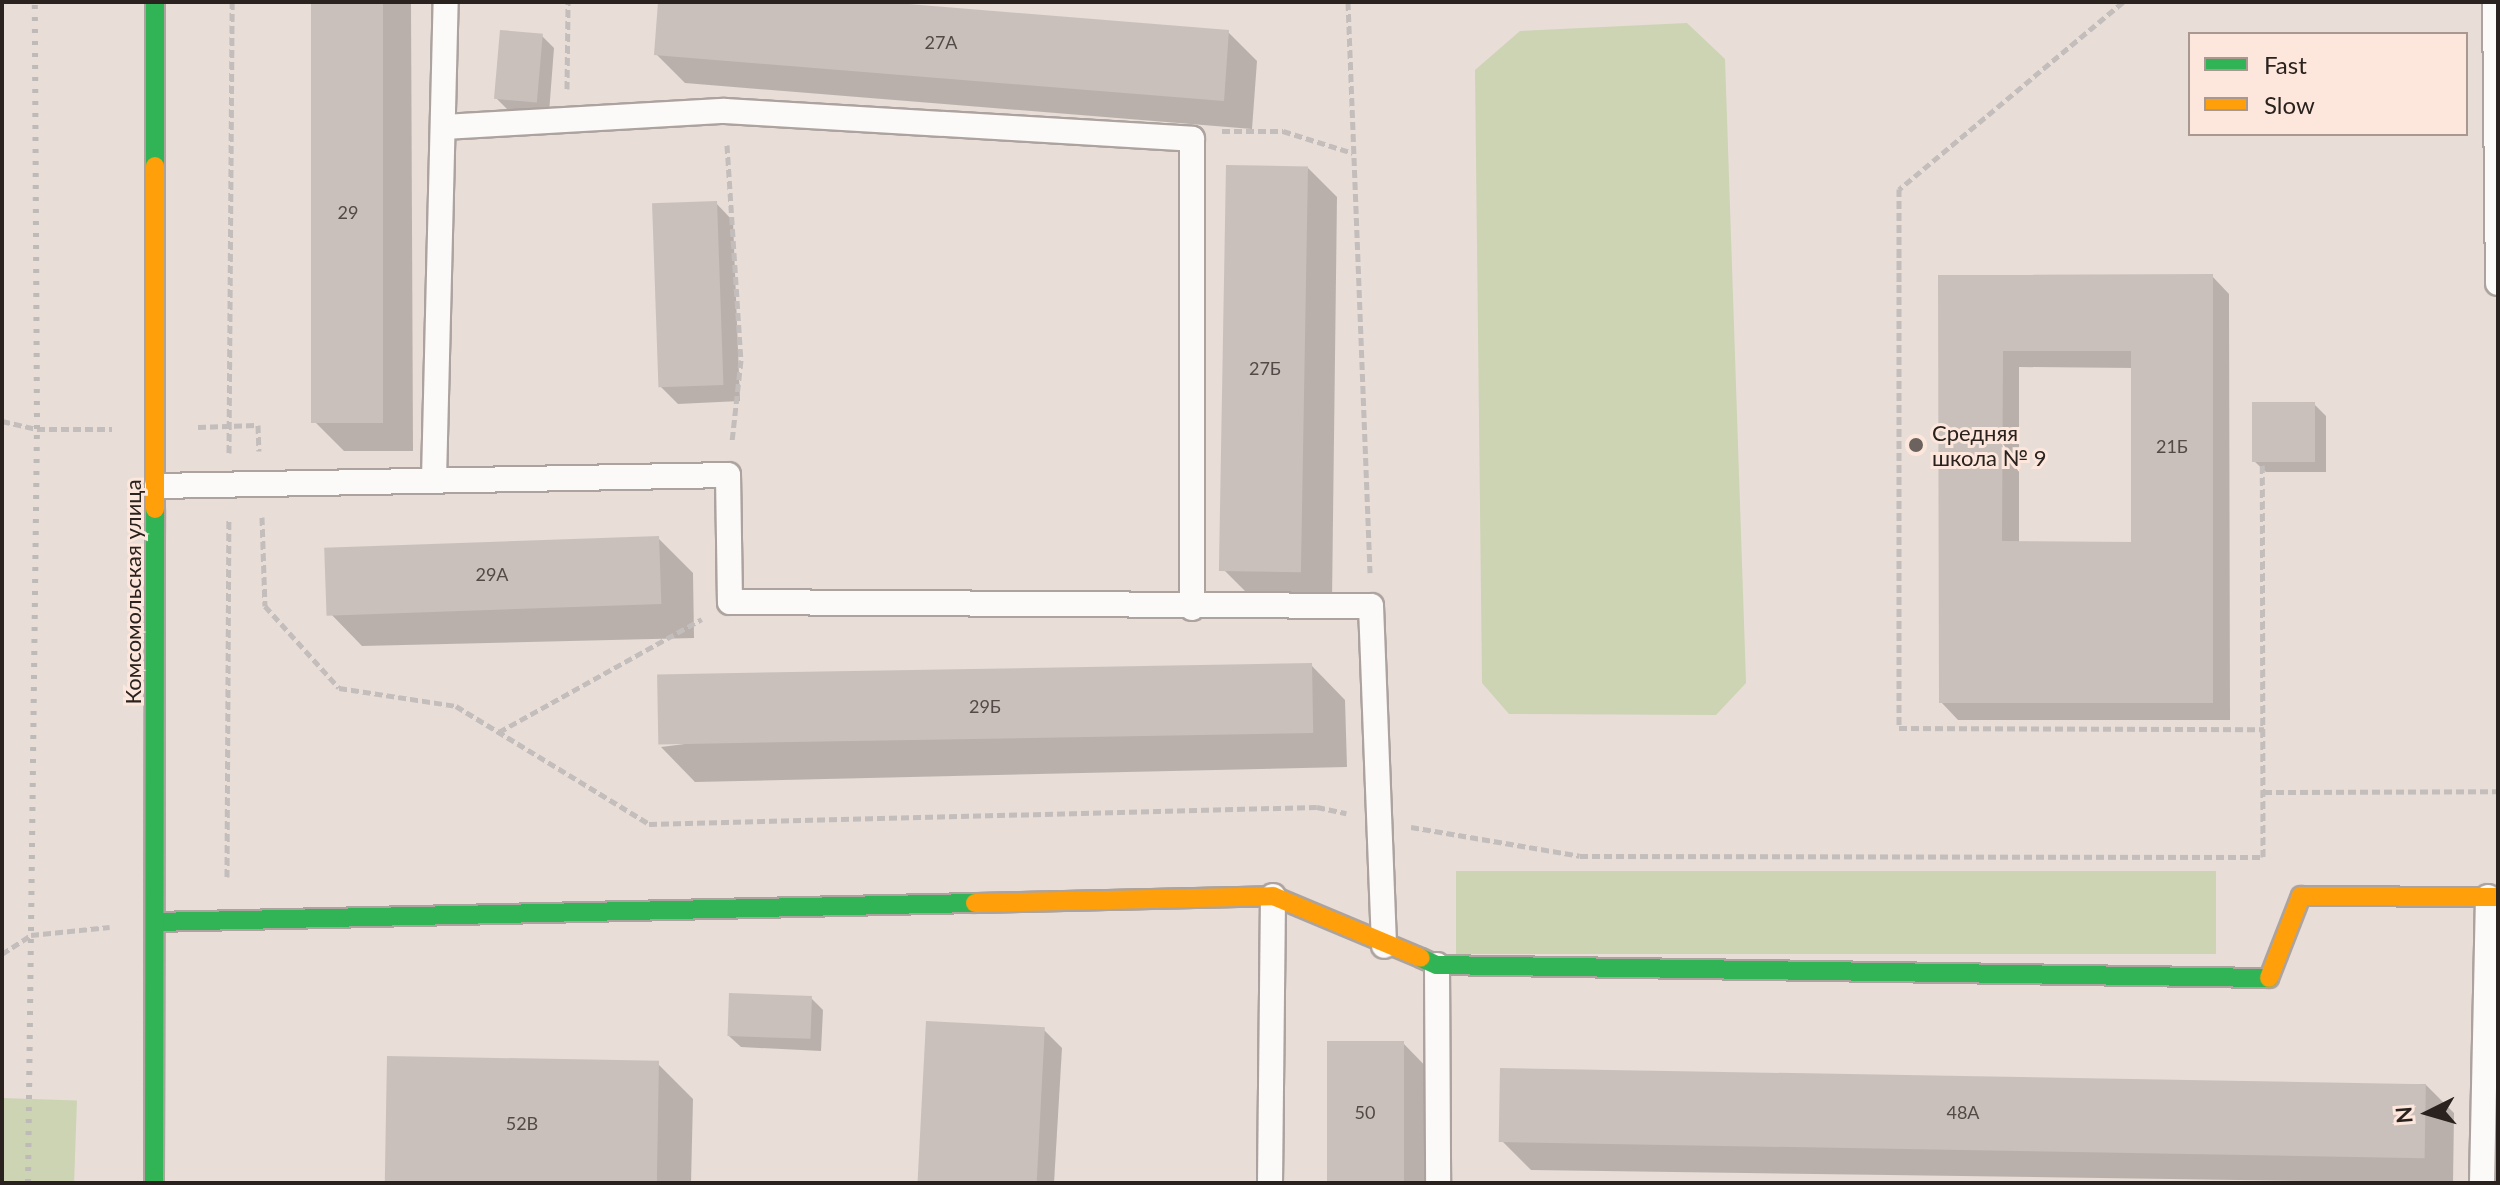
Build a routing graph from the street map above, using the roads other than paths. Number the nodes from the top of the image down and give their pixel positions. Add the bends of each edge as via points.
1 (155, 2) edge
2 (446, 2) edge
3 (2495, 2) edge
4 (444, 127) junction
5 (2498, 283) edge
6 (434, 479) junction
7 (157, 486) junction
8 (1192, 608) junction
9 (1273, 896) junction
10 (2493, 897) edge
11 (155, 922) junction
12 (1384, 946) junction
13 (1437, 965) junction
14 (154, 1183) edge
15 (1270, 1183) edge
16 (1438, 1183) edge
17 (2482, 1183) edge

1 - 7 street, Комсомольская улица
2 - 4 lane
3 - 5 lane
4 - 6 lane
4 - 8 lane via 725,111 1192,139
6 - 7 lane
6 - 8 lane via 728,475 730,602
7 - 11 street, Комсомольская улица
8 - 12 lane via 1371,606
9 - 11 street
9 - 12 street
9 - 15 lane
10 - 13 street via 2301,896 2272,978
10 - 17 lane
11 - 14 street, Комсомольская улица
12 - 13 street
13 - 16 lane

